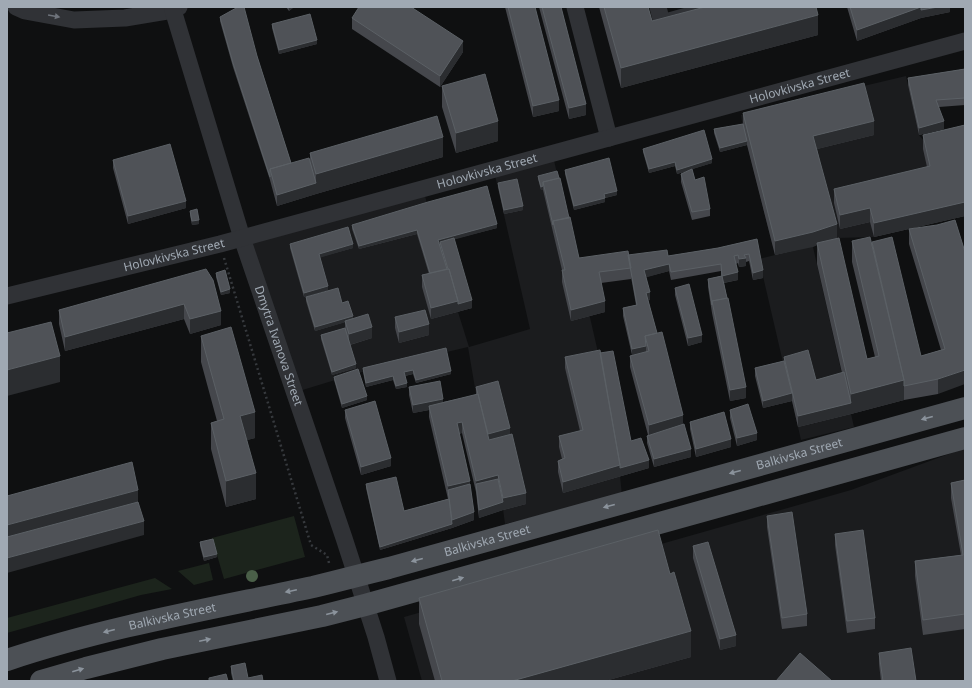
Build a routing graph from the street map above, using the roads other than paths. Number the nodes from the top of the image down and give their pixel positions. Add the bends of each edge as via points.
1 (16, 7) edge
2 (575, 7) edge
3 (658, 7) edge
4 (718, 7) edge
5 (176, 8) edge
6 (965, 41) edge
7 (609, 138) junction
8 (242, 238) junction
9 (7, 296) edge
10 (965, 408) edge
11 (965, 438) edge
12 (356, 576) junction
13 (365, 604) junction
14 (7, 660) edge
15 (41, 681) edge
16 (388, 681) edge

1 -> 5 street via 74,20 125,18
2 - 7 street
3 - 4 street via 662,22
5 - 8 street, Dmytra Ivanova Street
6 - 7 street, Holovkivska Street
7 - 8 street, Holovkivska Street
8 - 9 street, Holovkivska Street
8 - 12 street, Dmytra Ivanova Street
10 -> 12 main road, Balkivska Street
13 -> 11 main road
12 - 13 street, Dmytra Ivanova Street
12 -> 14 main road, Balkivska Street via 77,639
15 -> 13 main road via 162,649 322,616
13 - 16 street, Dmytra Ivanova Street

